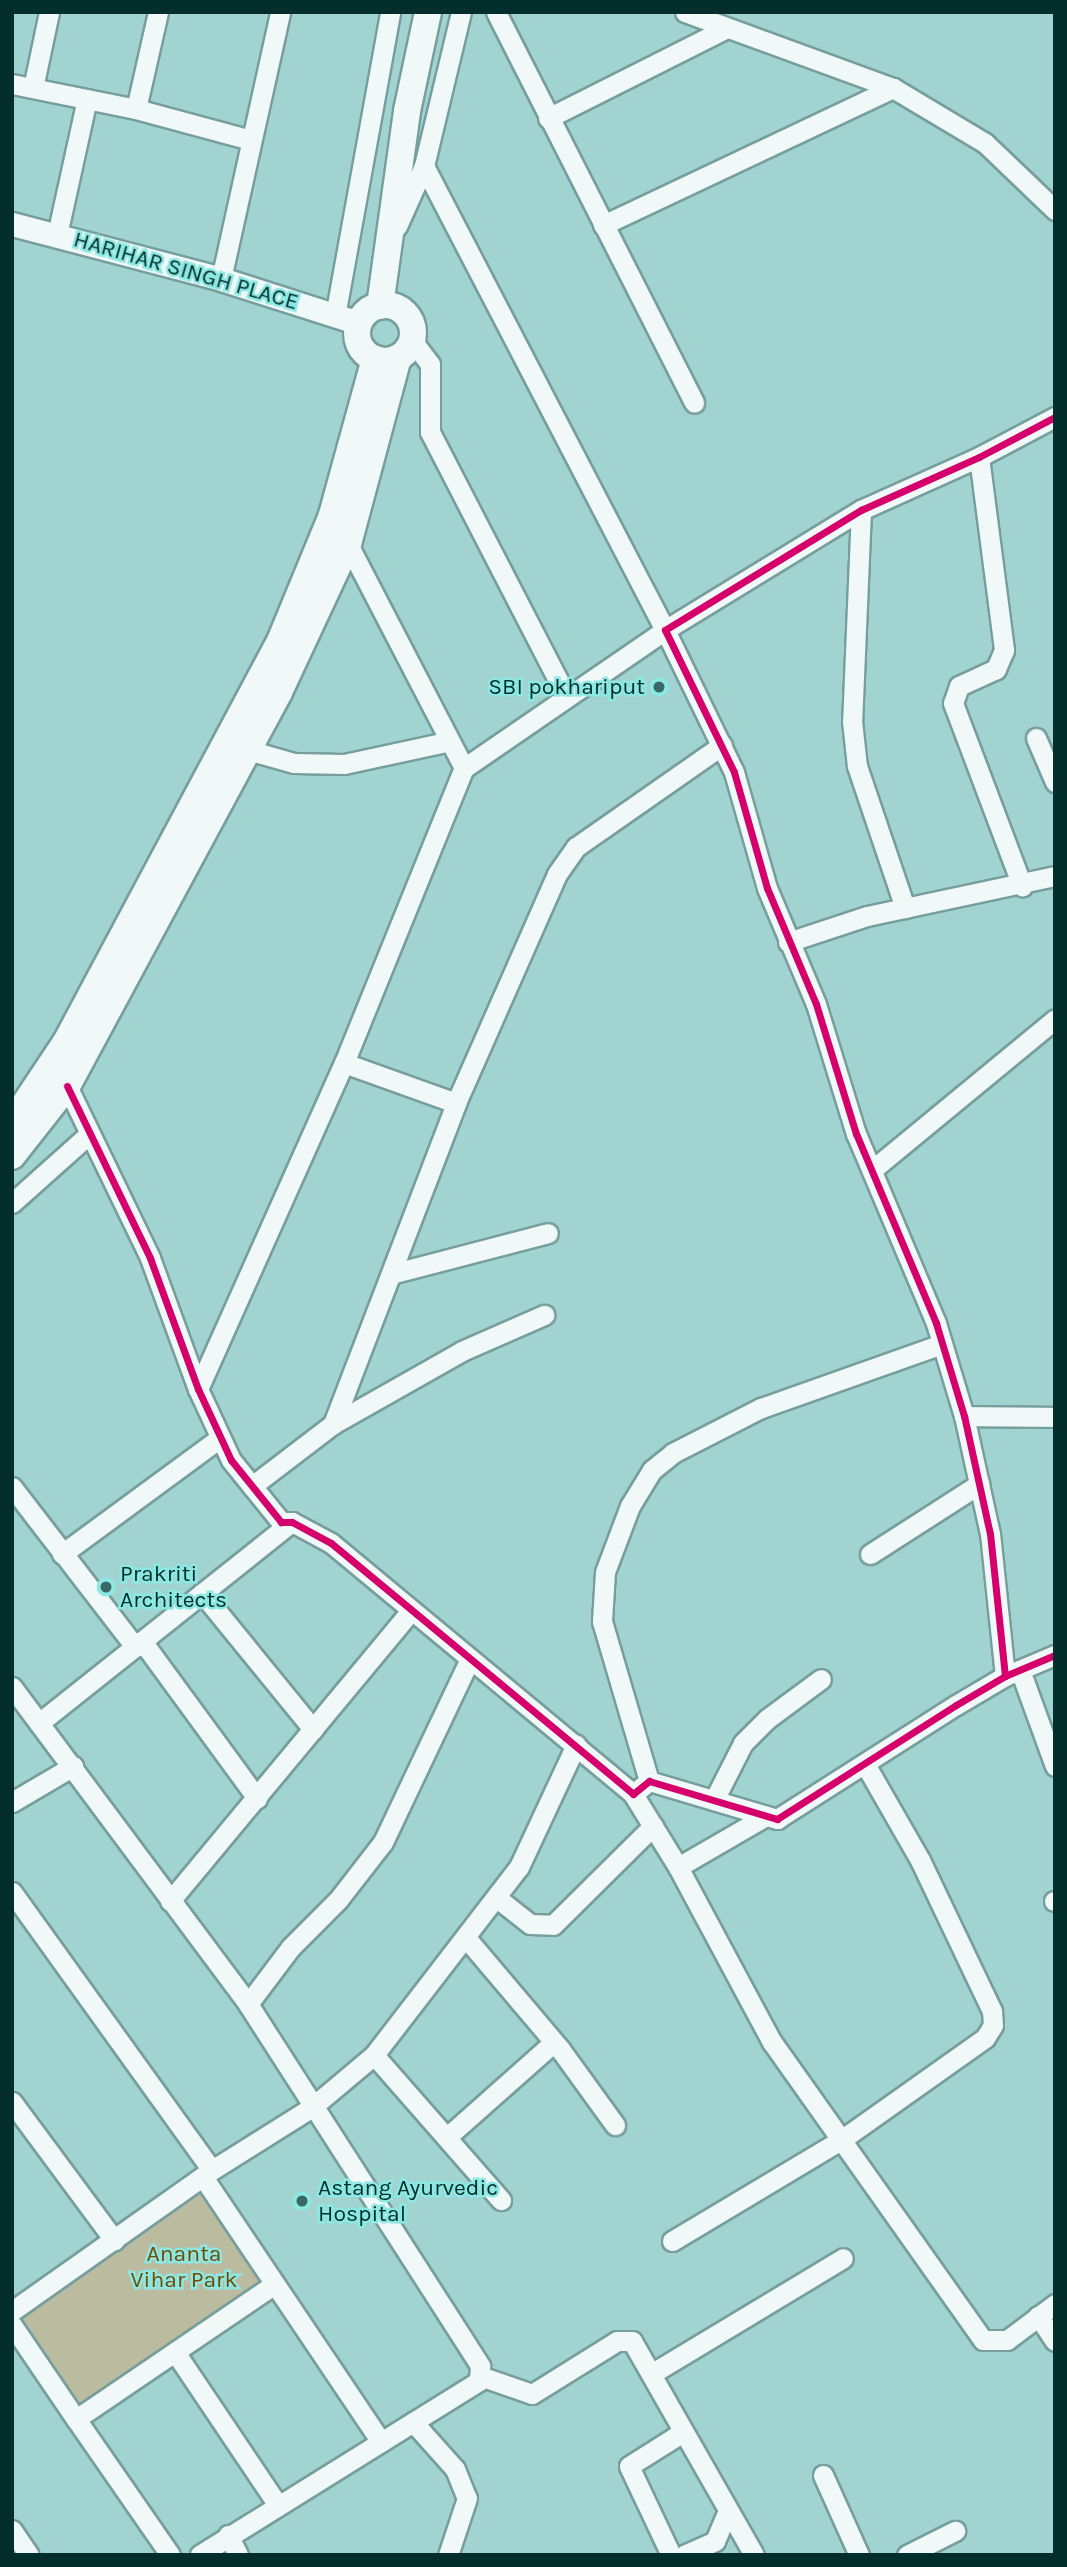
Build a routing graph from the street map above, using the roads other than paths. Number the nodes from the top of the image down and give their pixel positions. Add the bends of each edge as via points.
1 (49, 12) edge
2 (158, 12) edge
3 (279, 12) edge
4 (390, 12) edge
5 (428, 12) edge
6 (461, 12) edge
7 (496, 12) edge
8 (685, 12) edge
9 (725, 29) junction
10 (12, 84) edge
11 (33, 88) junction
12 (893, 88) junction
13 (87, 99) junction
14 (136, 110) junction
15 (548, 118) junction
16 (251, 140) junction
17 (424, 166) junction
18 (1051, 200) edge
19 (12, 223) edge
20 (603, 225) junction
21 (57, 235) junction
22 (389, 245) junction
23 (221, 279) junction
24 (380, 306) junction
25 (347, 319) junction
26 (395, 352) junction
27 (694, 403) dead end
28 (1055, 417) edge
29 (979, 457) junction
30 (861, 510) junction
31 (348, 544) junction
32 (665, 630) junction
33 (566, 695) junction
34 (1036, 738) dead end
35 (450, 741) junction
36 (722, 745) junction
37 (248, 750) junction
38 (464, 768) junction
39 (1055, 782) edge
40 (1055, 876) edge
41 (1022, 886) junction
42 (905, 908) junction
43 (788, 942) junction
44 (1055, 1019) edge
45 (344, 1063) junction
46 (67, 1086) junction
47 (456, 1103) junction
48 (12, 1123) edge
49 (88, 1135) junction
50 (12, 1156) edge
51 (873, 1170) junction
52 (12, 1203) edge
53 (548, 1233) dead end
54 (391, 1274) junction
55 (544, 1315) dead end
56 (942, 1344) junction
57 (198, 1389) junction
58 (964, 1416) junction
59 (1055, 1417) edge
60 (333, 1424) junction
61 (220, 1437) junction
62 (979, 1483) junction
63 (252, 1486) junction
64 (12, 1487) edge
65 (292, 1522) junction
66 (62, 1554) junction
67 (870, 1554) dead end
68 (202, 1593) junction
69 (411, 1611) junction
70 (138, 1644) junction
71 (1055, 1655) edge
72 (469, 1661) junction
73 (1012, 1673) junction
74 (821, 1679) dead end
75 (12, 1687) edge
76 (39, 1723) junction
77 (313, 1729) junction
78 (576, 1745) junction
79 (865, 1764) junction
80 (73, 1766) junction
81 (1055, 1766) edge
82 (641, 1788) junction
83 (257, 1798) junction
84 (713, 1800) junction
85 (12, 1802) edge
86 (766, 1816) junction
87 (653, 1826) junction
88 (678, 1867) junction
89 (12, 1892) edge
90 (497, 1898) junction
91 (170, 1901) junction
92 (467, 1939) junction
93 (248, 2004) junction
94 (554, 2042) junction
95 (374, 2055) junction
96 (12, 2102) edge
97 (311, 2108) junction
98 (615, 2125) dead end
99 (447, 2137) junction
100 (841, 2140) junction
101 (207, 2173) junction
102 (501, 2200) dead end
103 (114, 2240) junction
104 (672, 2241) dead end
105 (843, 2258) dead end
106 (275, 2284) junction
107 (1055, 2304) edge
108 (12, 2311) edge
109 (1038, 2316) junction
110 (12, 2325) edge
111 (1055, 2341) edge
112 (175, 2352) junction
113 (651, 2374) junction
114 (480, 2376) junction
115 (76, 2419) junction
116 (413, 2423) junction
117 (683, 2432) junction
118 (382, 2442) junction
119 (823, 2474) dead end
120 (278, 2505) junction
121 (728, 2511) junction
122 (12, 2530) edge
123 (955, 2531) dead end
124 (228, 2535) junction
125 (29, 2555) edge
126 (170, 2555) edge
127 (200, 2555) edge
128 (238, 2555) edge
129 (448, 2555) edge
130 (671, 2555) edge
131 (684, 2555) edge
132 (754, 2555) edge
133 (859, 2555) edge
134 (907, 2555) edge

1 - 11 street
2 - 14 street
3 - 16 street
4 - 25 street
5 - 22 main road via 407,110
6 - 17 street
7 - 15 street
8 - 9 street
9 - 12 street
9 - 15 street
10 - 11 street
11 - 13 street
12 - 18 street via 985,143
12 - 20 street
13 - 14 street
13 - 21 street
14 - 16 street
15 - 20 street
16 - 23 street
17 - 22 street
17 - 32 street
19 - 21 street, HARIHAR SINGH PLACE
20 - 27 street
21 - 23 street, HARIHAR SINGH PLACE
22 - 24 main road
23 - 25 street, HARIHAR SINGH PLACE
24 - 25 main road
24 - 26 main road via 406,316
25 - 26 main road via 358,342
26 - 31 main road
26 - 33 street via 430,364 430,432
26 - 48 main road via 281,639 66,1042
28 - 29 street
29 - 30 street
29 - 41 street via 1004,650 1001,663 989,674 958,686 953,703
30 - 32 street
30 - 42 street via 852,721 857,766
31 - 35 street
31 - 37 main road
32 - 33 street
32 - 36 street
33 - 38 street
34 - 39 street
35 - 37 street via 344,764 294,763
35 - 38 street
36 - 43 street
36 - 47 street via 576,847 557,874
37 - 46 main road
38 - 45 street
40 - 41 street
41 - 42 street
42 - 43 street
43 - 51 street via 816,1004 828,1054
44 - 51 street
45 - 47 street
45 - 57 street
46 - 49 street
46 - 50 main road
47 - 54 street
49 - 52 street
49 - 57 street via 150,1258
51 - 56 street
53 - 54 street
54 - 60 street
55 - 60 street via 462,1351
56 - 58 street
56 - 82 street via 761,1408 673,1453 652,1470 630,1506 605,1572 602,1621
57 - 61 street
58 - 59 street
58 - 62 street
60 - 63 street
61 - 63 street
61 - 66 street
62 - 67 street
62 - 73 street
63 - 65 street via 281,1522
64 - 66 street
65 - 68 street
65 - 69 street via 331,1543
66 - 70 street
68 - 70 street
68 - 77 street
69 - 72 street
69 - 77 street
70 - 76 street
70 - 83 street
71 - 73 street
72 - 78 street
72 - 93 street via 383,1842 338,1900 290,1947
73 - 79 street
73 - 81 street
74 - 84 street via 767,1718 743,1743
75 - 76 street
76 - 80 street
77 - 83 street
78 - 82 street
78 - 90 street via 519,1867
79 - 86 street via 785,1815
79 - 100 street via 920,1860 992,2011 993,2025 985,2038
80 - 85 street
80 - 91 street
82 - 84 street
82 - 87 street
83 - 91 street
84 - 86 street
86 - 88 street
87 - 88 street
87 - 90 street via 553,1925 530,1924
88 - 100 street via 772,2042
89 - 101 street
90 - 92 street
91 - 93 street
92 - 94 street
92 - 95 street
93 - 97 street
94 - 98 street
94 - 99 street
95 - 97 street
95 - 99 street
96 - 103 street
97 - 101 street
97 - 114 street via 480,2366
99 - 102 street
100 - 104 street
100 - 109 street via 983,2340 1007,2340
101 - 103 street
101 - 106 street
103 - 108 street
105 - 113 street
106 - 112 street
106 - 118 street
107 - 109 street
109 - 111 street
110 - 115 street
112 - 115 street
112 - 120 street
113 - 114 street via 632,2341 617,2341 532,2394
113 - 117 street
114 - 116 street via 480,2381
115 - 126 street
116 - 118 street
116 - 129 street via 455,2469 467,2498
117 - 121 street
117 - 130 street via 629,2466
118 - 120 street
119 - 133 street
120 - 124 street
121 - 131 street via 715,2541
121 - 132 street
122 - 125 street
123 - 134 street
124 - 127 street
124 - 128 street

